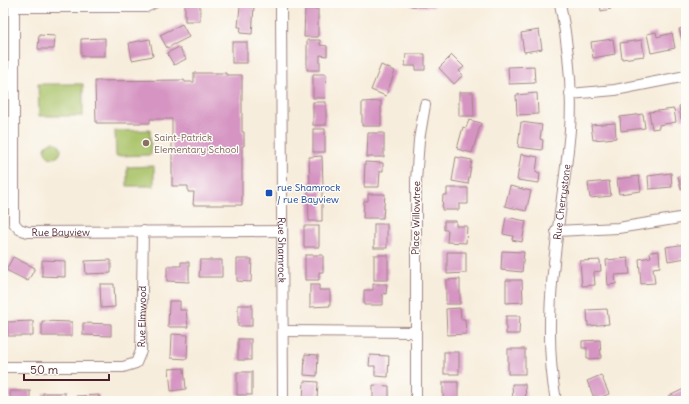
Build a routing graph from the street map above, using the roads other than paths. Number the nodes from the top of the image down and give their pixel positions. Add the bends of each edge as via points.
1 (154, 3) edge
2 (281, 3) edge
3 (560, 3) edge
4 (14, 5) edge
5 (110, 5) edge
6 (686, 76) edge
7 (570, 94) junction
8 (425, 105) dead end
9 (686, 217) edge
10 (143, 231) junction
11 (282, 231) junction
12 (556, 231) junction
13 (282, 331) junction
14 (415, 332) junction
15 (3, 366) edge
16 (283, 401) edge
17 (416, 401) edge
18 (556, 401) edge

1 - 5 street via 146,7
2 - 11 street, Rue Shamrock
3 - 7 street, Rue Cherrystone via 568,53
4 - 5 street
4 - 10 street, Rue Bayview via 16,227 28,232
6 - 7 street via 615,90
7 - 12 street, Rue Cherrystone via 570,129
8 - 14 street, Place Willowtree via 416,181
9 - 12 street via 618,228
10 - 11 street, Rue Bayview
10 - 15 street, Rue Elmwood via 141,351 136,363 123,367
11 - 13 street, Rue Shamrock
12 - 18 street, Rue Cherrystone via 550,336
13 - 14 street
13 - 16 street, Rue Shamrock
14 - 17 street, Place Willowtree

